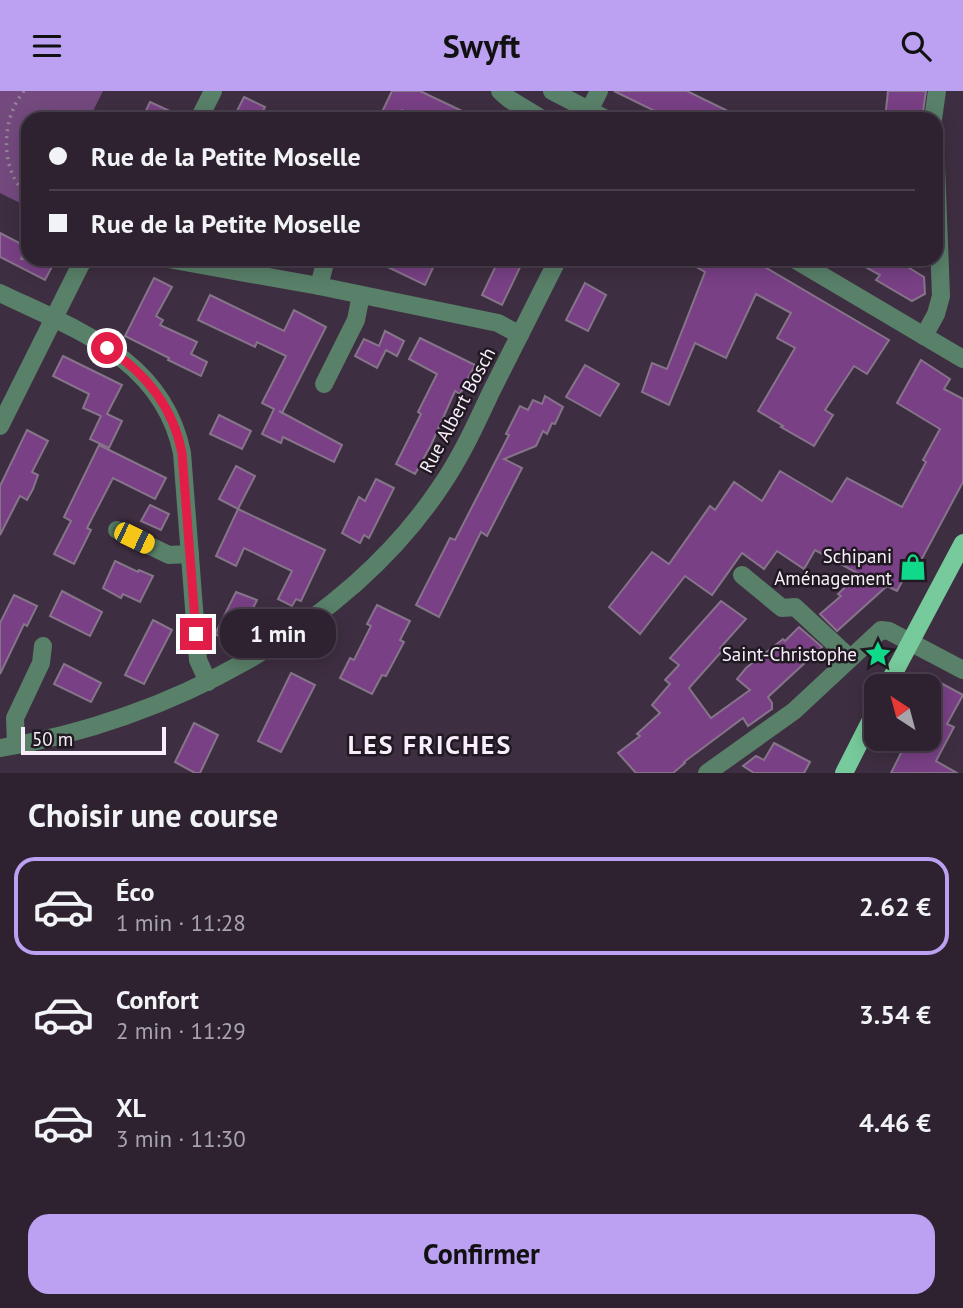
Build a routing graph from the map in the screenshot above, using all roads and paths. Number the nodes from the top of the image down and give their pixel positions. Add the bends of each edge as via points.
1 (24, 91) edge
2 (213, 91) edge
3 (500, 91) edge
4 (552, 91) edge
5 (598, 91) edge
6 (937, 91) edge
7 (202, 112) edge
8 (530, 112) edge
9 (583, 112) edge
10 (588, 112) edge
11 (934, 112) edge
12 (21, 190) edge
13 (80, 266) edge
14 (207, 266) edge
15 (324, 266) edge
16 (554, 266) edge
17 (806, 266) edge
18 (940, 266) edge
19 (319, 286) junction
20 (0, 293) edge
21 (362, 295) junction
22 (54, 319) junction
23 (520, 335) junction
24 (924, 336) junction
25 (963, 359) edge
26 (324, 384) dead end
27 (0, 426) edge
28 (117, 530) dead end
29 (963, 543) edge
30 (190, 554) junction
31 (742, 575) dead end
32 (909, 641) junction
33 (43, 646) dead end
34 (850, 658) junction
35 (963, 670) edge
36 (893, 674) edge
37 (208, 683) junction
38 (864, 733) edge
39 (8, 747) edge
40 (708, 772) edge
41 (844, 772) edge

1 - 12 path via 4,128 2,152
2 - 7 street
3 - 8 street
4 - 9 street
5 - 10 street
6 - 11 street
13 - 22 street
14 - 19 street
15 - 19 street
16 - 23 street, Rue Albert Bosch
17 - 24 street
18 - 24 street via 941,296
19 - 21 street
20 - 22 street
21 - 23 street via 498,323
21 - 26 street via 356,320
22 - 27 street
22 - 30 street via 121,357 163,402 182,453
23 - 37 street, Rue Albert Bosch via 441,487 407,530 363,576 304,623
24 - 25 street
28 - 30 street via 169,555
29 - 32 main road
30 - 37 street via 198,660
31 - 34 street via 782,608 796,607
32 - 34 street via 881,630
32 - 35 street
32 - 36 main road
33 - 39 street via 41,663 15,718
34 - 40 street via 794,711
37 - 39 street, Rue Albert Bosch via 75,732
38 - 41 main road

